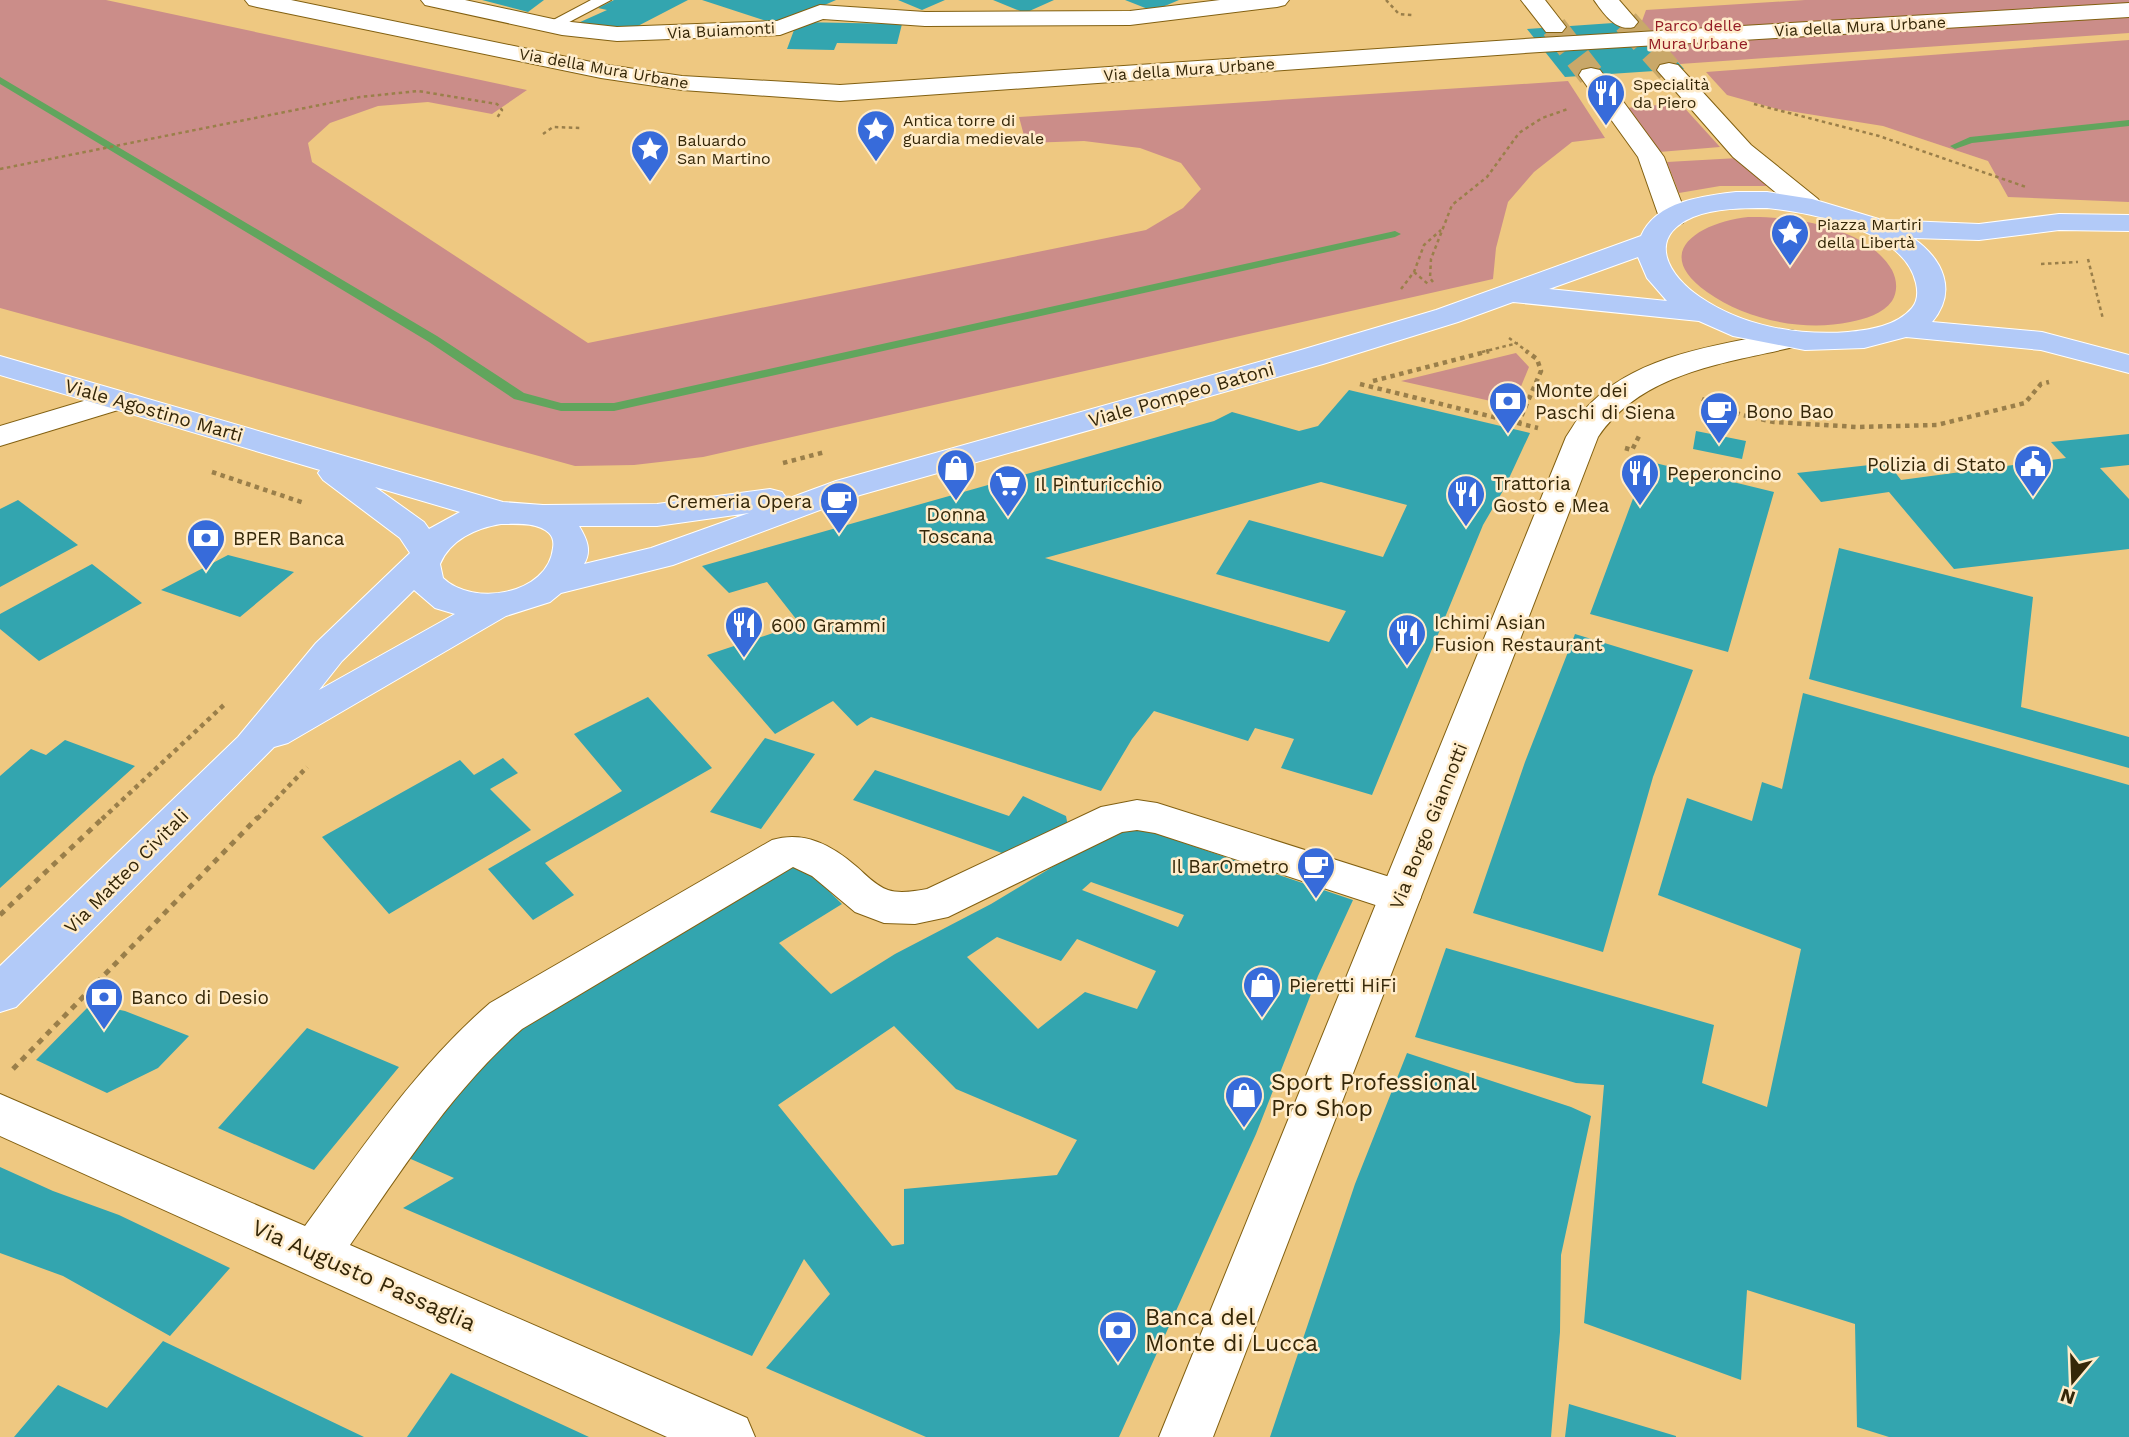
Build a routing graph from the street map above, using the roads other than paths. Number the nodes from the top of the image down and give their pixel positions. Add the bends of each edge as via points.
1 (257, 0) edge
2 (433, 0) edge
3 (603, 0) edge
4 (847, 0) edge
5 (967, 0) edge
6 (1104, 0) edge
7 (1276, 0) edge
8 (1533, 0) edge
9 (1606, 0) edge
10 (1218, 4) edge
11 (2129, 10) edge
12 (820, 12) junction
13 (1130, 18) junction
14 (925, 19) junction
15 (1626, 22) tunnel mouth
16 (550, 26) junction
17 (1553, 27) tunnel mouth
18 (1669, 70) tunnel mouth
19 (1591, 75) tunnel mouth
20 (1808, 205) junction
21 (1673, 218) junction
22 (2129, 223) edge
23 (1875, 228) junction
24 (1652, 242) junction
25 (1511, 295) junction
26 (1706, 313) junction
27 (1902, 328) junction
28 (1791, 339) junction
29 (2129, 364) edge
30 (0, 365) edge
31 (117, 400) junction
32 (0, 436) edge
33 (307, 454) junction
34 (848, 488) junction
35 (501, 513) junction
36 (543, 516) junction
37 (426, 556) junction
38 (554, 583) junction
39 (498, 605) junction
40 (252, 747) junction
41 (1400, 897) junction
42 (0, 994) edge
43 (5, 1094) edge
44 (315, 1253) junction
45 (728, 1437) edge
46 (1186, 1437) edge

1 - 11 street, Via della Mura Urbane via 601,71 682,83 840,93 1540,44
2 - 16 street, Via Buiamonti
3 - 16 lane
4 - 12 street
5 - 14 street
6 - 13 street
7 - 10 street, Via Buiamonti
8 - 17 street
9 - 15 street
10 - 13 street, Via Buiamonti
12 - 14 street, Via Buiamonti
12 - 16 street, Via Buiamonti via 780,28 734,31 617,34
13 - 14 street, Via Buiamonti
18 - 20 street via 1742,151
19 - 21 street via 1651,157
20 - 21 main road via 1731,200 1693,208
20 - 23 main road
21 - 24 main road
22 - 23 main road via 2059,222 1979,232
23 - 27 main road via 1910,250 1931,282 1929,305
24 - 25 main road, Viale Pompeo Batoni
24 - 26 main road via 1653,262 1663,281
25 - 26 main road, Viale Pompeo Batoni
25 - 34 main road, Viale Pompeo Batoni via 1299,361
26 - 28 main road via 1746,329
27 - 28 main road via 1854,341
27 - 29 main road via 2042,341
28 - 41 street, Via Borgo Giannotti via 1671,368 1625,391 1604,408 1582,437
30 - 31 main road, Viale Agostino Marti
31 - 32 street
31 - 33 main road, Viale Agostino Marti
33 - 35 main road, Viale Agostino Marti
33 - 37 main road, Viale Agostino Marti via 404,523
34 - 36 main road, Viale Pompeo Batoni via 657,515
34 - 38 main road, Viale Pompeo Batoni via 661,557
35 - 36 main road
35 - 37 main road via 457,526
36 - 38 main road via 566,530 572,544 568,567
37 - 39 main road via 423,577 443,598 464,605
37 - 40 main road, Via Matteo Civitali via 329,652
38 - 39 main road
39 - 40 main road, Via Matteo Civitali
40 - 42 main road, Via Matteo Civitali
41 - 44 street via 1137,815 1106,822 933,905 904,909 860,895 810,854 787,851 506,1016 478,1037
41 - 46 street, Via Borgo Giannotti
43 - 44 street, Via Augusto Passaglia
44 - 45 street, Via Augusto Passaglia

